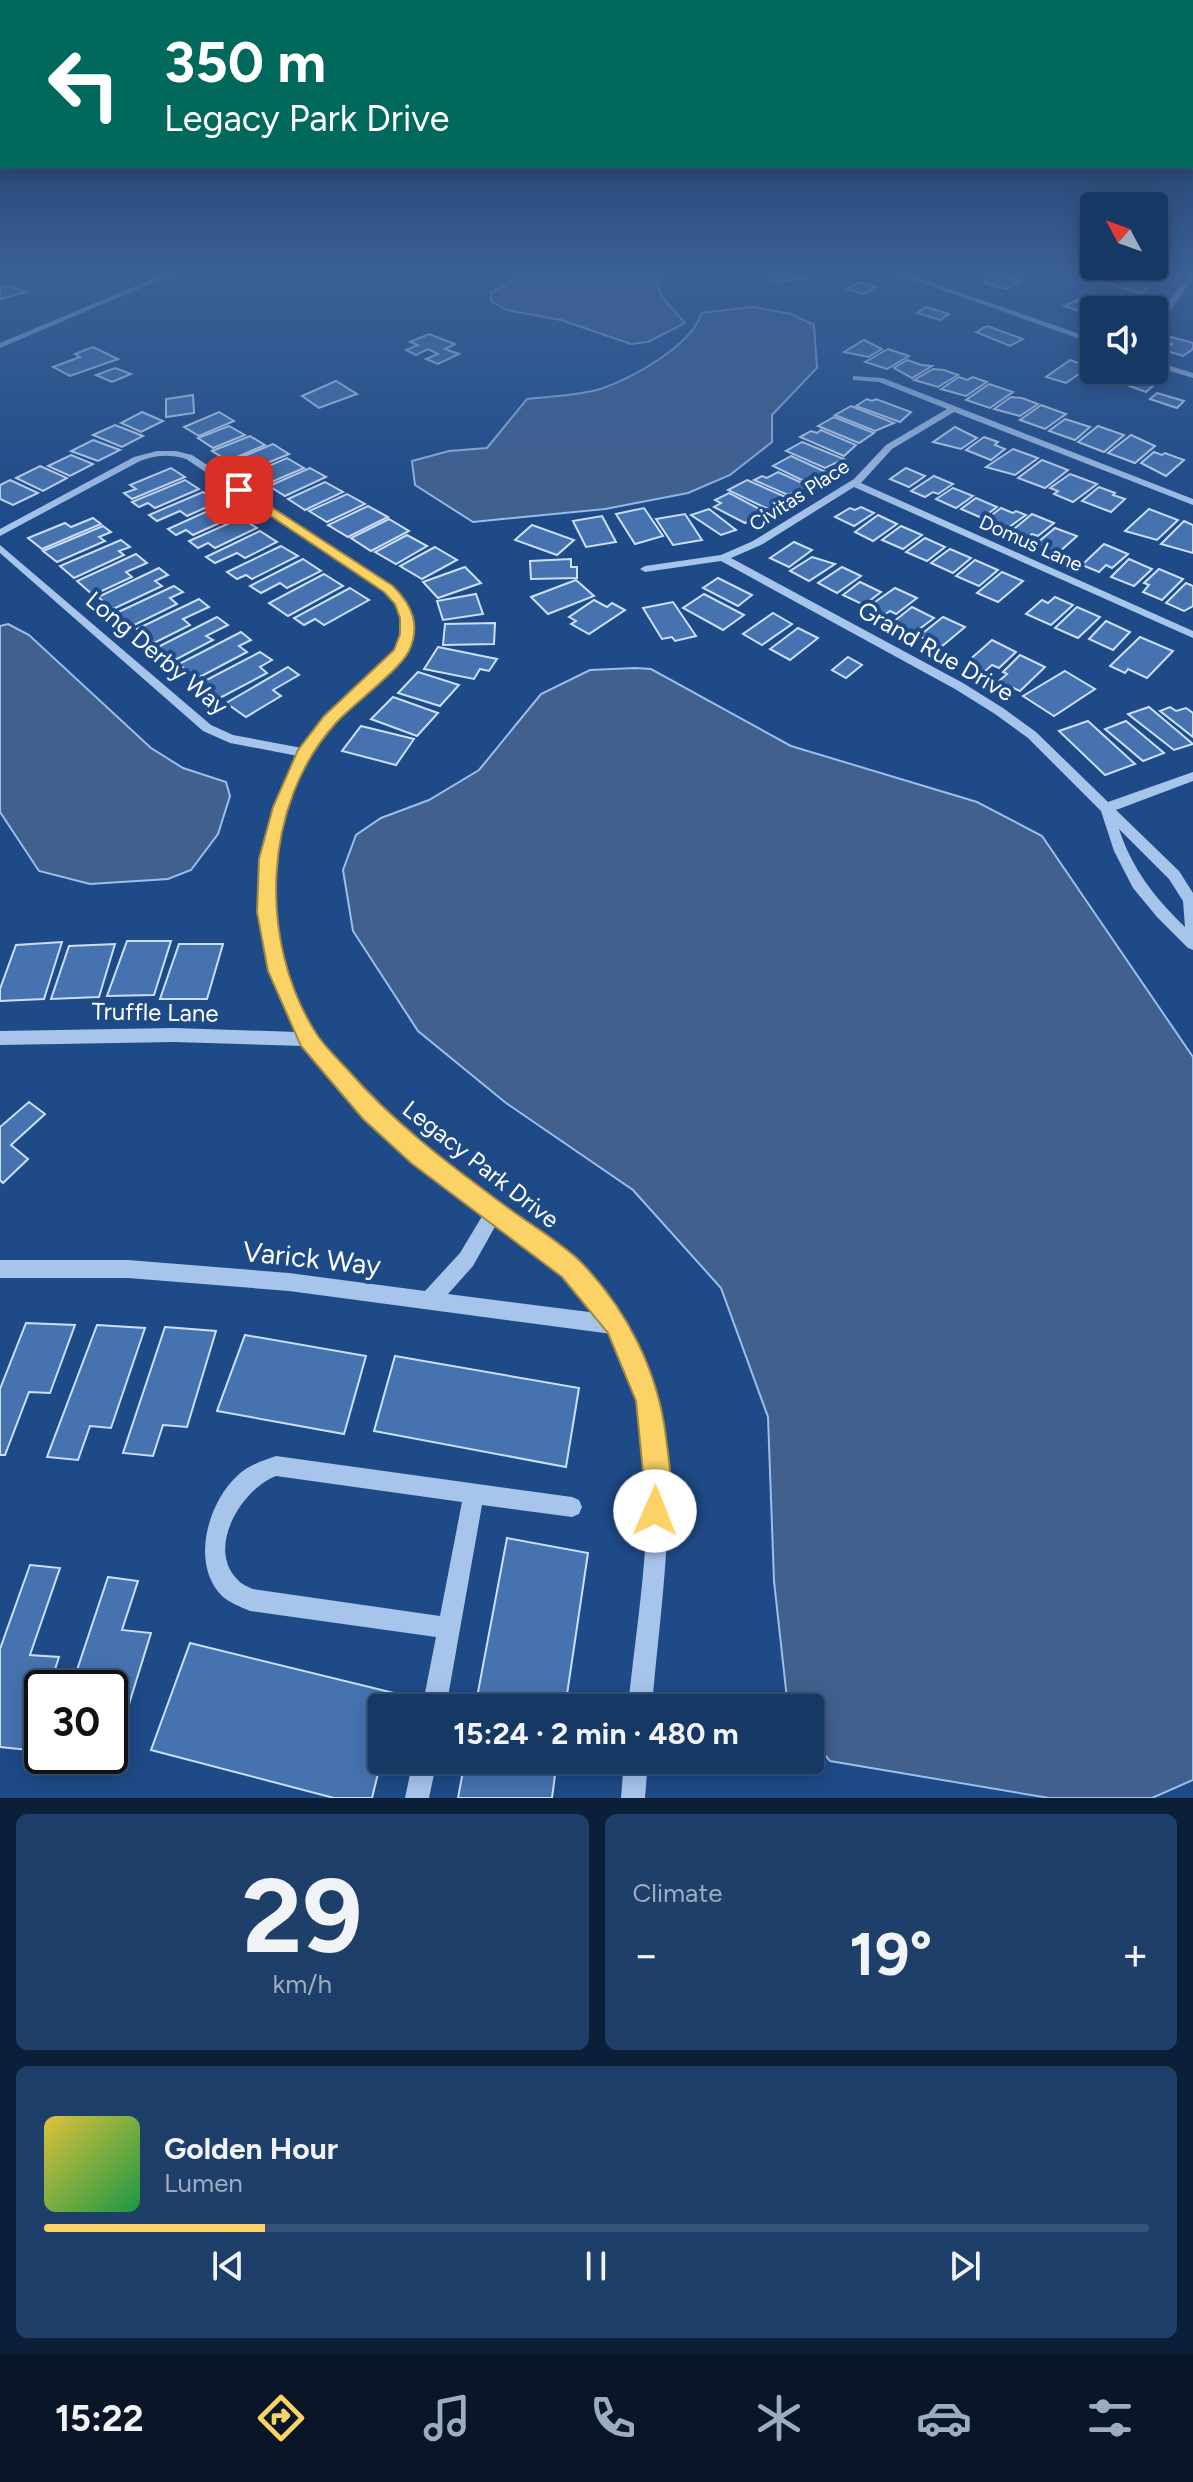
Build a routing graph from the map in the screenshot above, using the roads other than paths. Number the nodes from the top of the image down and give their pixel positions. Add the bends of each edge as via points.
1 (1168, 368) edge
2 (1193, 376) edge
3 (856, 378) dead end
4 (953, 409) junction
5 (854, 483) junction
6 (1193, 505) edge
7 (0, 533) edge
8 (0, 548) edge
9 (723, 558) junction
10 (645, 569) dead end
11 (1193, 635) edge
12 (304, 753) junction
13 (1193, 776) edge
14 (1107, 808) junction
15 (1193, 942) edge
16 (0, 1038) edge
17 (309, 1039) junction
18 (494, 1211) junction
19 (0, 1269) edge
20 (428, 1300) junction
21 (617, 1325) junction
22 (474, 1494) junction
23 (572, 1507) dead end
24 (449, 1628) junction
25 (437, 1694) edge
26 (641, 1694) edge
27 (422, 1774) edge
28 (635, 1774) edge
29 (417, 1798) edge
30 (633, 1798) edge

1 - 2 street
3 - 4 street via 876,379
4 - 5 street, Civitas Place via 889,447
4 - 6 street via 1089,462 1118,480
5 - 9 street, Civitas Place
5 - 11 street, Domus Lane
7 - 12 street, Legacy Park Drive via 137,459 179,453 389,589 407,618 401,652 330,720
8 - 12 street, Long Derby Way via 207,728 230,739
9 - 10 street, Civitas Place
9 - 14 street, Grand Rue Drive via 980,698 1032,735
12 - 17 street, Legacy Park Drive via 268,859 266,912 278,971
13 - 14 street
14 - 15 street, Grand Rue Drive via 1121,855 1137,885
14 - 15 street, Grand Rue Drive via 1186,889
16 - 17 street, Truffle Lane
17 - 18 street, Legacy Park Drive via 371,1112
18 - 20 street via 459,1272
18 - 21 street, Legacy Park Drive via 570,1269
19 - 20 street, Varick Way via 128,1269
20 - 21 street, Varick Way
21 - 26 street, Legacy Park Drive via 648,1401 658,1482
22 - 23 street
22 - 24 street
22 - 24 street via 276,1466 253,1476 218,1526 216,1562 228,1586 250,1600
24 - 25 street
27 - 29 street
28 - 30 street

